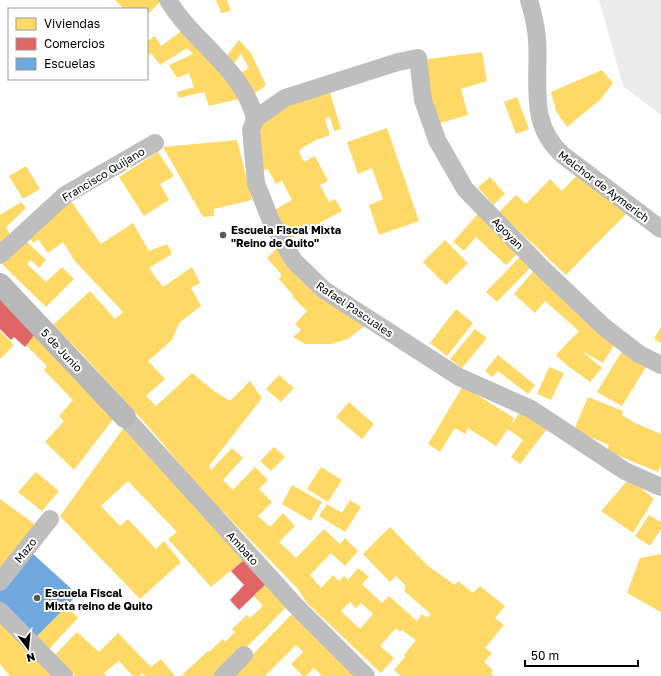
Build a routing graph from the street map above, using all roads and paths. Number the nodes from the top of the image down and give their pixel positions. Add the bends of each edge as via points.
1 (168, 0) edge
2 (529, 0) edge
3 (255, 119) junction
4 (155, 143) dead end
5 (661, 229) edge
6 (0, 256) edge
7 (0, 284) edge
8 (661, 365) edge
9 (125, 416) joint
10 (661, 487) edge
11 (50, 519) dead end
12 (0, 582) edge
13 (0, 611) edge
14 (244, 655) dead end
15 (64, 676) edge
16 (223, 676) edge
17 (366, 676) edge

1 - 3 street via 176,14 236,80
2 - 5 street, Melchor de Aymerich via 537,39 539,113 548,139 564,156
3 - 8 street, Agoyan via 284,98 418,58 423,100 437,140 465,189 604,327 639,354
3 - 10 street, Rafael Pascuales via 251,130 256,183 271,221 294,262 324,290 458,377 531,409 625,471
4 - 6 street, Francisco Quijano via 65,195
7 - 9 street, 5 de Junio
9 - 17 street, Ambato via 295,605
11 - 12 street, Mazo
13 - 15 street
14 - 16 street

